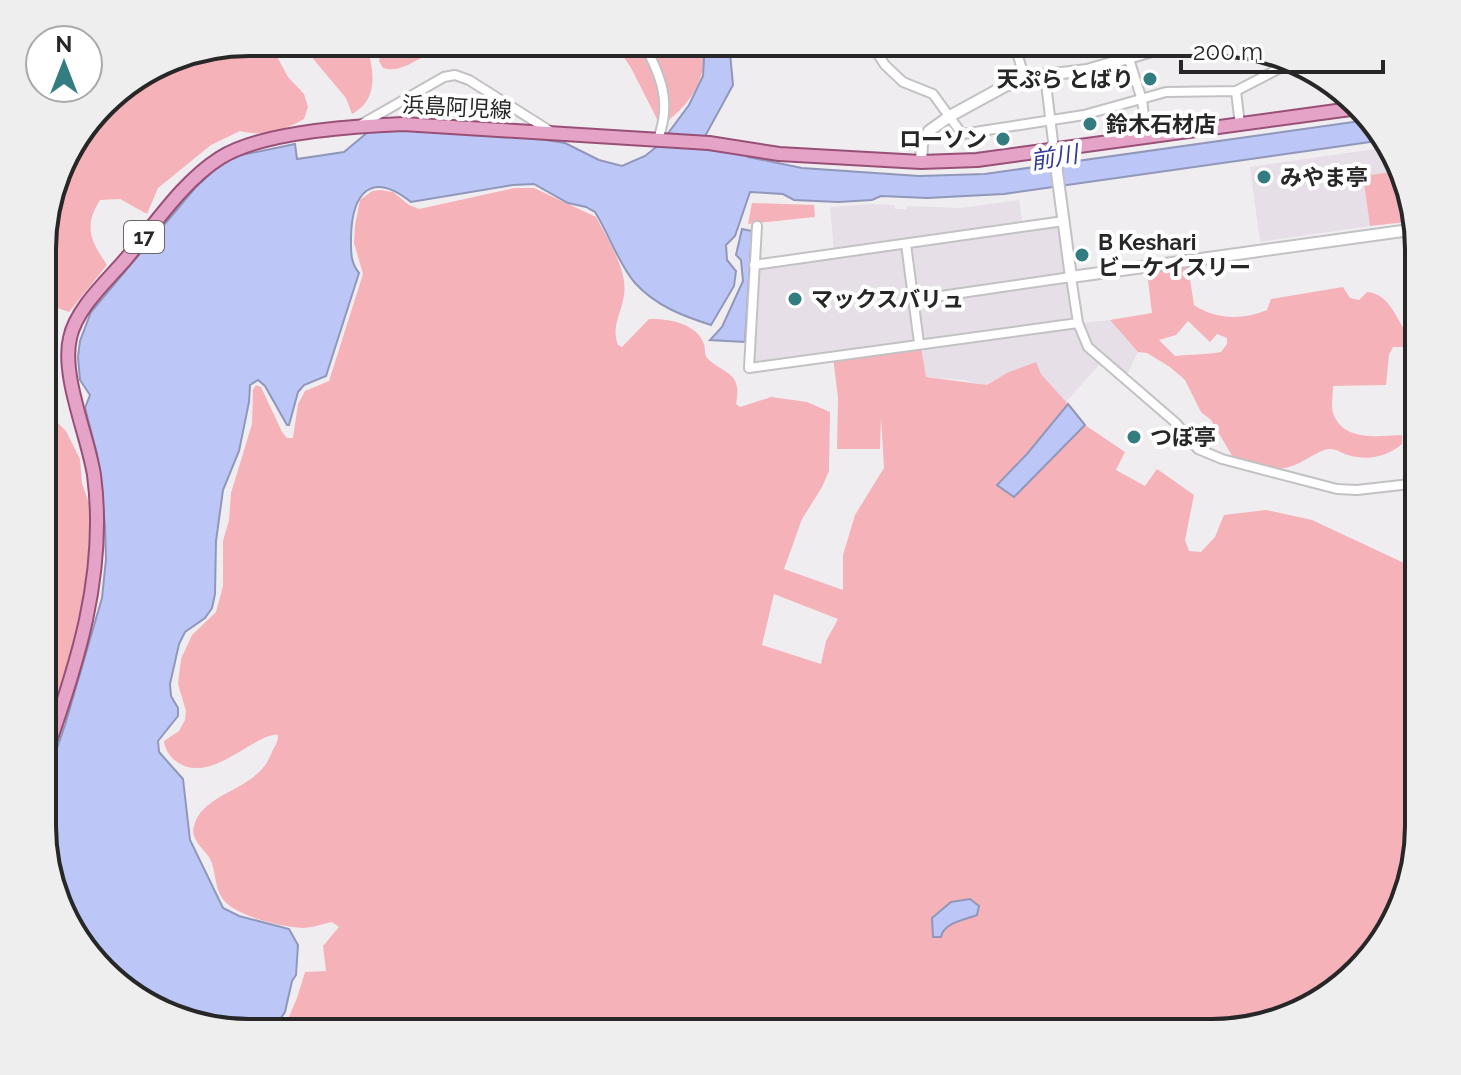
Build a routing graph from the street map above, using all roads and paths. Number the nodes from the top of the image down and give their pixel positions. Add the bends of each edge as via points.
1 (649, 56) edge
2 (881, 56) edge
3 (1018, 56) edge
4 (1136, 56) edge
5 (1129, 59) junction
6 (1279, 69) edge
7 (1045, 75) junction
8 (1025, 80) junction
9 (1236, 91) junction
10 (1142, 100) junction
11 (1346, 110) edge
12 (950, 116) junction
13 (1050, 120) junction
14 (1240, 125) junction
15 (359, 126) junction
16 (554, 133) junction
17 (1147, 138) junction
18 (660, 140) junction
19 (1055, 154) junction
20 (921, 162) junction
21 (1064, 221) junction
22 (757, 226) dead end
23 (1404, 231) edge
24 (906, 244) junction
25 (754, 265) junction
26 (1071, 277) junction
27 (913, 300) junction
28 (1078, 323) junction
29 (919, 343) junction
30 (1405, 485) edge
31 (56, 723) edge

1 - 18 street via 666,105
2 - 12 street via 903,82 933,94
3 - 8 street
4 - 5 street
5 - 7 street
5 - 10 street
6 - 9 street
7 - 8 street
7 - 13 street
8 - 12 street
9 - 10 street via 1166,92
9 - 14 street
10 - 13 street
10 - 17 street
11 - 14 main road, 浜島阿児線 / 17
12 - 13 street via 962,134
12 - 20 street via 929,131
13 - 19 street
14 - 17 main road, 浜島阿児線 / 17
15 - 16 main road, 浜島阿児線 / 17 via 446,125
15 - 16 street via 455,75
15 - 31 main road, 浜島阿児線 / 17 via 263,141 219,158 189,185 75,324 68,354 93,473 97,567
16 - 18 main road, 浜島阿児線 / 17
17 - 19 main road, 浜島阿児線 / 17
18 - 20 main road, 浜島阿児線 / 17
19 - 20 main road, 浜島阿児線 / 17
19 - 21 street
21 - 24 street
21 - 26 street
22 - 25 street
23 - 26 street
24 - 25 street
24 - 27 street
25 - 29 street via 749,368
26 - 27 street
26 - 28 street
27 - 29 street
28 - 29 street
28 - 30 street via 1094,354 1209,455 1337,489

